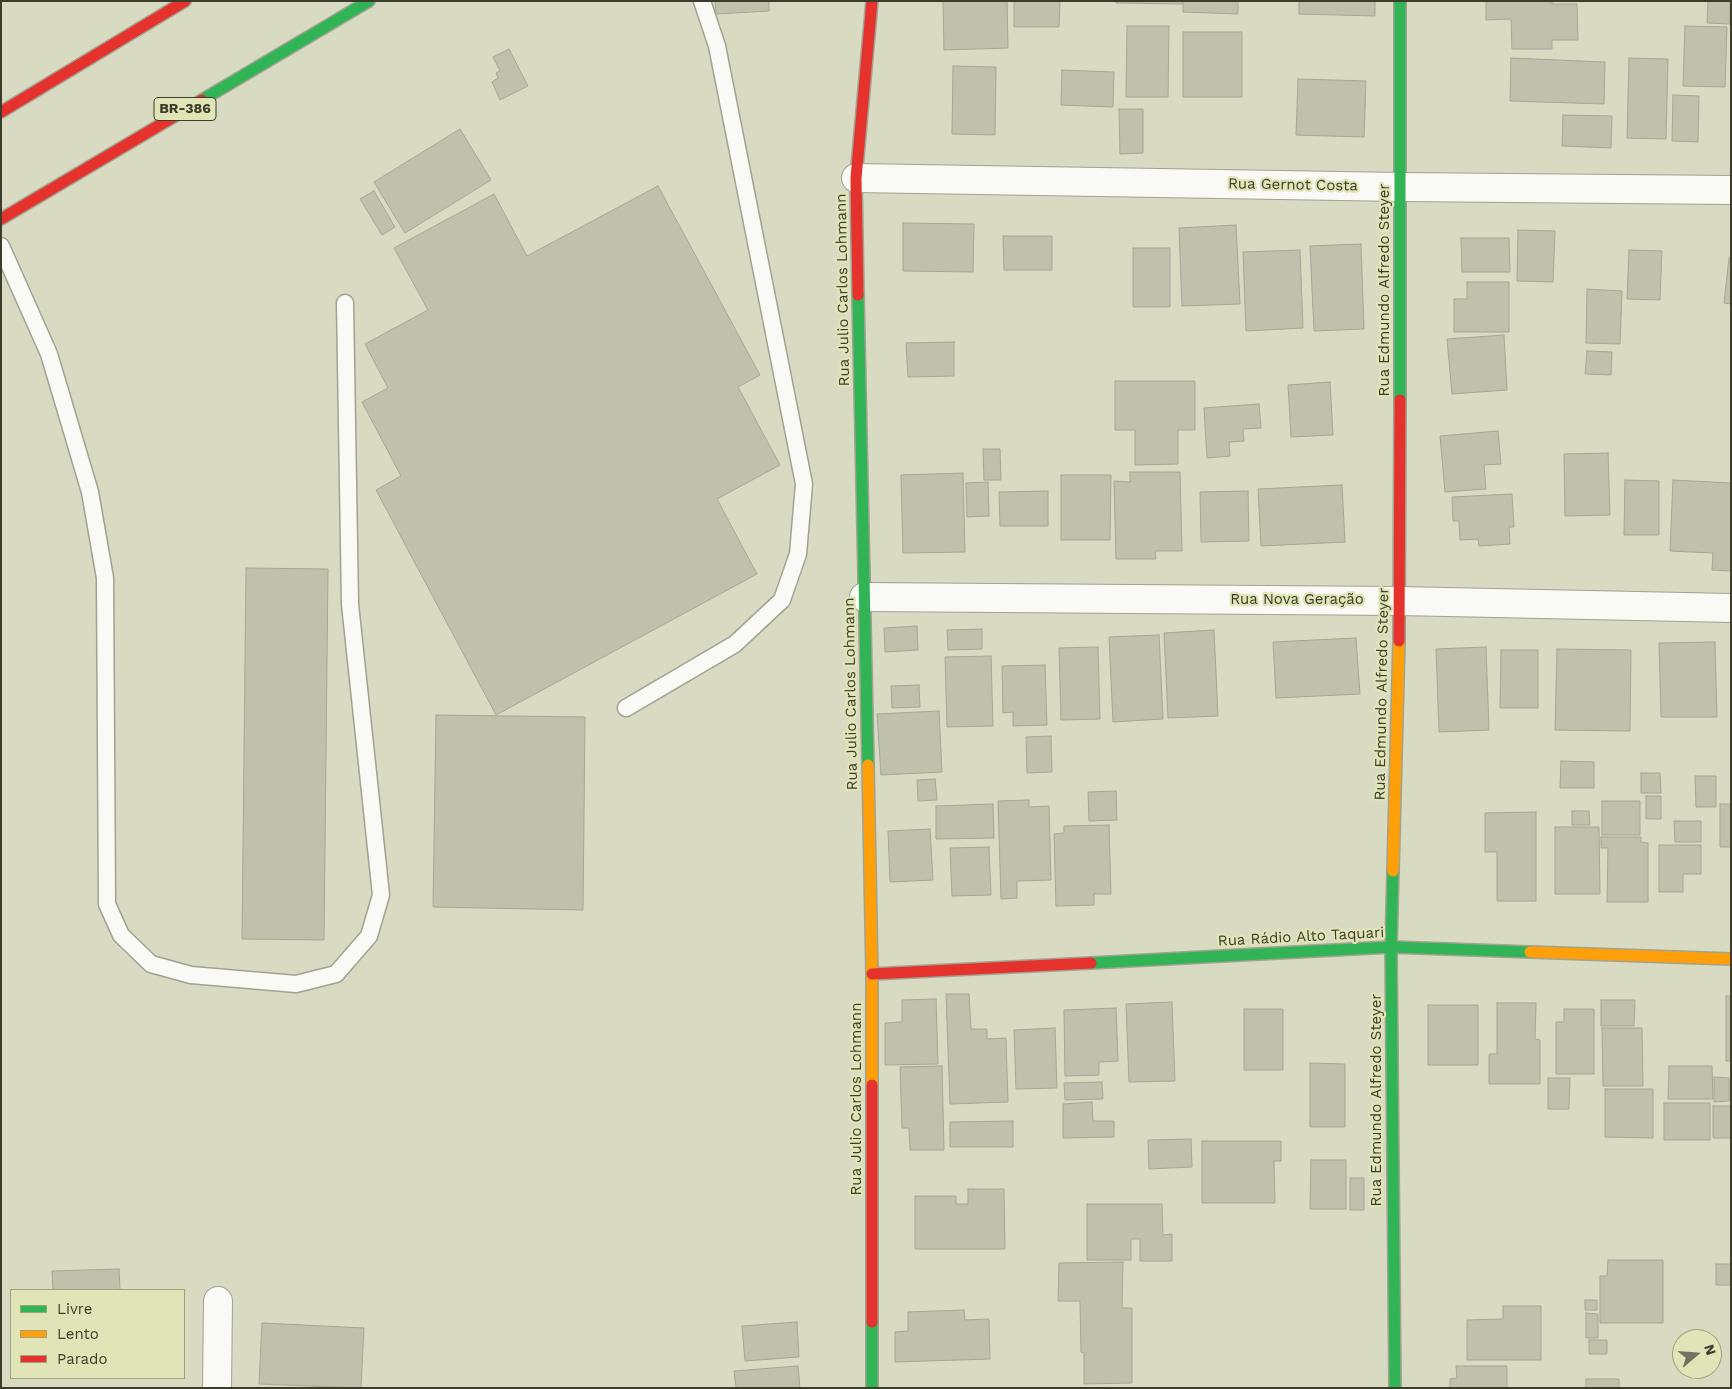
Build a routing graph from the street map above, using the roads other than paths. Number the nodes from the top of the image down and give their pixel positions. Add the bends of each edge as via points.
1 (185, 1) edge
2 (369, 1) edge
3 (702, 1) edge
4 (872, 1) edge
5 (1400, 1) edge
6 (1, 112) edge
7 (856, 178) junction
8 (1401, 187) junction
9 (1731, 190) edge
10 (1, 219) edge
11 (1, 246) edge
12 (345, 303) dead end
13 (864, 597) junction
14 (1400, 601) junction
15 (1731, 608) edge
16 (626, 708) dead end
17 (1391, 947) junction
18 (1731, 958) edge
19 (872, 974) junction
20 (218, 1301) dead end
21 (217, 1388) edge
22 (872, 1388) edge
23 (1395, 1388) edge

1 - 6 main road
2 - 10 main road, BR-386
3 - 16 lane via 717,46 804,484 798,554 782,600 735,644
4 - 7 main road, Rua Julio Carlos Lohmann
5 - 8 main road, Rua Edmundo Alfredo Steyer
7 - 8 street, Rua Gernot Costa
7 - 13 main road, Rua Julio Carlos Lohmann
8 - 9 street, Rua Gernot Costa
8 - 14 main road, Rua Edmundo Alfredo Steyer
11 - 12 lane via 49,354 90,492 105,578 107,904 121,935 150,964 191,975 296,984 336,974 369,936 381,895 350,604
13 - 14 street, Rua Nova Geração
13 - 19 main road, Rua Julio Carlos Lohmann
14 - 15 street, Rua Nova Geração
14 - 17 main road, Rua Edmundo Alfredo Steyer
17 - 18 main road, Rua Rádio Alto Taquari
17 - 19 main road, Rua Rádio Alto Taquari
17 - 23 main road, Rua Edmundo Alfredo Steyer
19 - 22 main road, Rua Julio Carlos Lohmann
20 - 21 street

